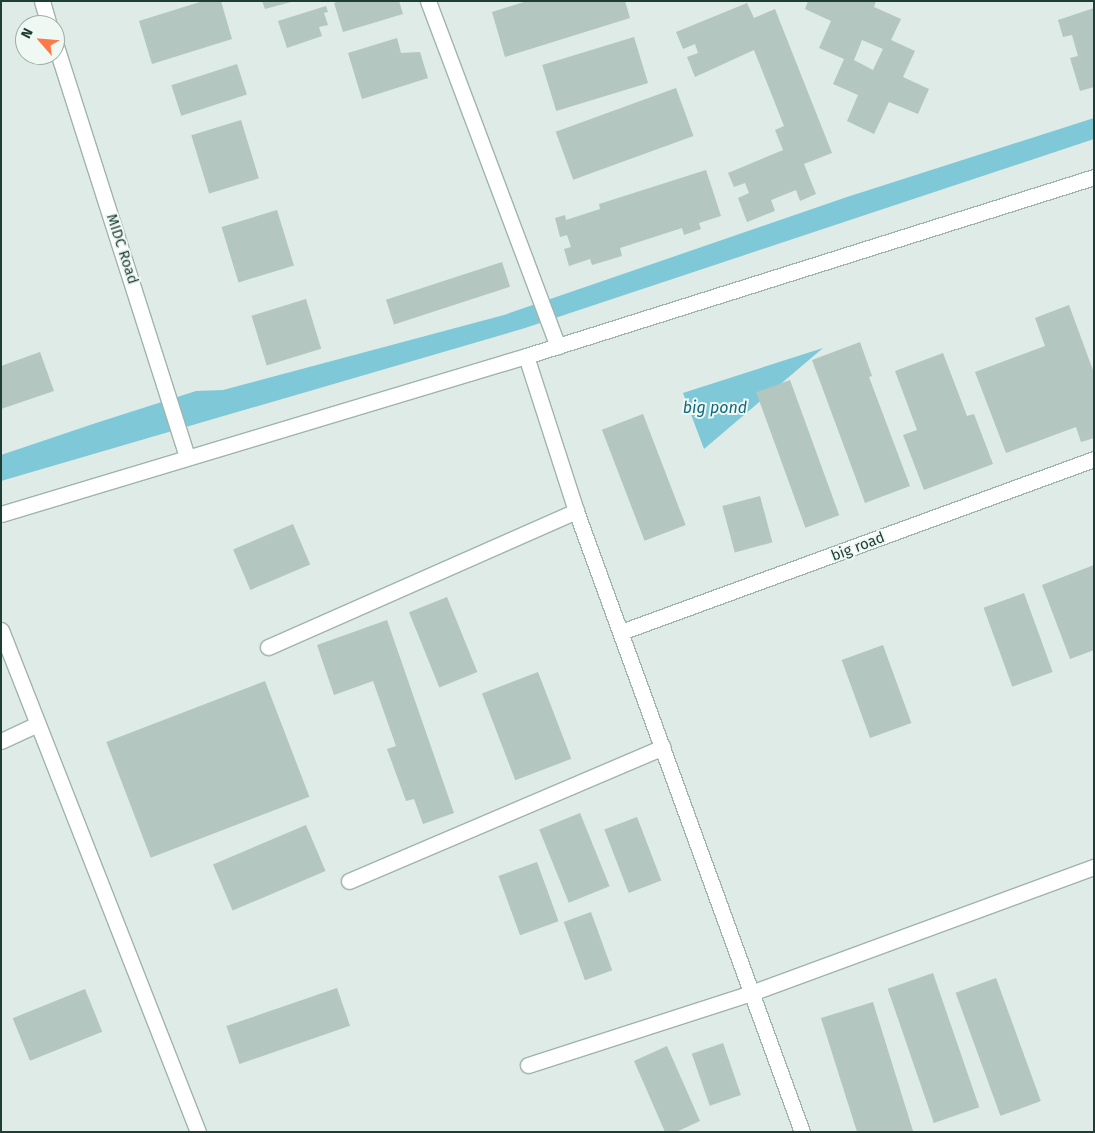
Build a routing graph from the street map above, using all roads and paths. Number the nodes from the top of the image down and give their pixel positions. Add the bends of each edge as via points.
1 (42, 1) edge
2 (428, 1) edge
3 (46, 15) edge
4 (62, 65) edge
5 (1094, 177) edge
6 (555, 339) junction
7 (526, 356) junction
8 (187, 456) junction
9 (1094, 459) edge
10 (576, 511) junction
11 (1, 514) edge
12 (1, 630) edge
13 (621, 632) junction
14 (268, 647) dead end
15 (37, 724) junction
16 (1, 741) edge
17 (663, 748) junction
18 (1094, 867) edge
19 (349, 881) dead end
20 (752, 993) junction
21 (528, 1065) dead end
22 (198, 1132) edge
23 (802, 1132) edge

1 - 3 street
2 - 6 street
4 - 8 street, MIDC Road
5 - 6 street
6 - 7 street
7 - 8 street
7 - 10 street
8 - 11 street
9 - 13 street, big road
10 - 13 street
10 - 14 street
12 - 15 street
13 - 17 street
15 - 16 street
15 - 22 street
17 - 19 street
17 - 20 street
18 - 20 street
20 - 21 street
20 - 23 street

